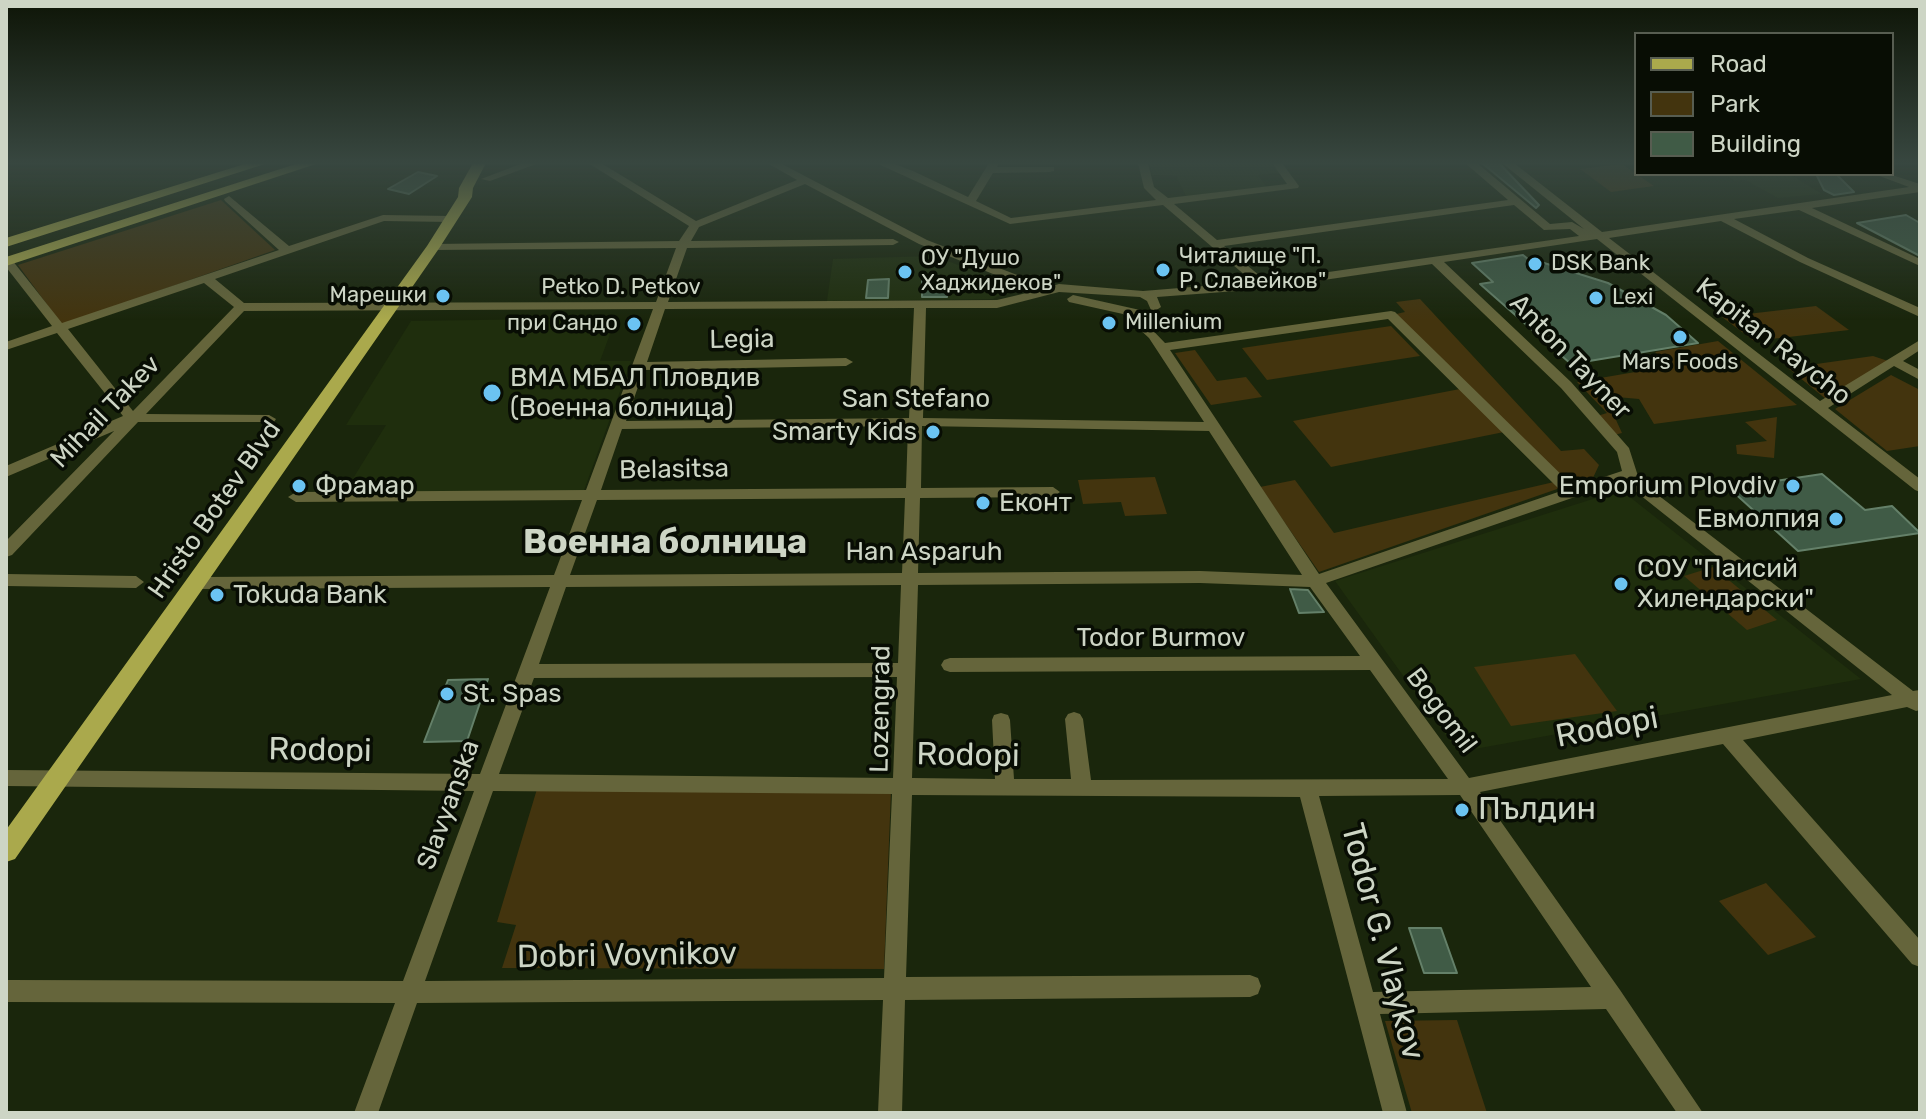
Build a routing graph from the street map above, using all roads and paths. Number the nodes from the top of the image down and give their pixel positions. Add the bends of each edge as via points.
1 (95, 215) edge
2 (134, 215) edge
3 (147, 215) edge
4 (247, 215) edge
5 (453, 215) edge
6 (679, 215) edge
7 (719, 215) edge
8 (873, 215) edge
9 (998, 215) edge
10 (1061, 215) edge
11 (1185, 215) edge
12 (1417, 215) edge
13 (1530, 215) edge
14 (1569, 215) edge
15 (1732, 215) edge
16 (1819, 215) edge
17 (1721, 217) junction
18 (451, 219) junction
19 (695, 225) junction
20 (1592, 235) junction
21 (893, 242) dead end
22 (6, 243) edge
23 (1218, 243) junction
24 (683, 244) junction
25 (433, 247) junction
26 (286, 250) junction
27 (7, 259) edge
28 (1434, 259) junction
29 (1920, 263) edge
30 (206, 278) junction
31 (1263, 285) junction
32 (1044, 289) junction
33 (1216, 289) junction
34 (1135, 294) junction
35 (920, 305) junction
36 (241, 307) junction
37 (390, 307) junction
38 (660, 308) junction
39 (1154, 308) junction
40 (1124, 310) junction
41 (1920, 313) edge
42 (61, 327) junction
43 (1158, 341) junction
44 (1920, 344) edge
45 (6, 346) edge
46 (846, 362) dead end
47 (1896, 362) junction
48 (640, 366) junction
49 (1920, 376) edge
50 (1819, 408) junction
51 (131, 418) junction
52 (269, 419) dead end
53 (914, 422) junction
54 (617, 425) junction
55 (1214, 427) junction
56 (6, 472) edge
57 (1630, 473) junction
58 (1920, 487) edge
59 (912, 492) junction
60 (1053, 492) dead end
61 (1570, 492) junction
62 (593, 495) junction
63 (296, 497) dead end
64 (6, 551) edge
65 (909, 578) junction
66 (6, 580) edge
67 (1315, 581) junction
68 (136, 582) dead end
69 (560, 582) junction
70 (198, 583) junction
71 (1373, 663) junction
72 (950, 665) dead end
73 (907, 670) junction
74 (528, 671) junction
75 (1917, 701) edge
76 (1074, 719) dead end
77 (1001, 720) dead end
78 (1727, 735) junction
79 (6, 778) edge
80 (58, 778) junction
81 (487, 783) junction
82 (905, 784) junction
83 (1005, 787) junction
84 (1082, 787) junction
85 (1465, 787) junction
86 (1307, 788) junction
87 (6, 851) edge
88 (1920, 956) edge
89 (896, 986) junction
90 (1250, 986) dead end
91 (6, 991) edge
92 (410, 992) junction
93 (1612, 998) junction
94 (1365, 1003) junction
95 (366, 1113) edge
96 (890, 1113) edge
97 (1395, 1113) edge
98 (1691, 1113) edge

1 - 22 main road
2 - 27 main road
3 - 27 main road
4 - 26 street
5 - 18 main road, Hristo Botev Blvd
6 - 19 street
7 - 19 street
8 - 32 street via 970,263
9 - 10 street via 1010,221
11 - 23 street
12 - 23 street
13 - 20 street via 1548,228 1572,225
14 - 20 street, Kapitan Raycho
15 - 17 street
16 - 29 street
17 - 20 street
17 - 41 street
18 - 25 main road, Hristo Botev Blvd
18 - 26 street via 383,218
19 - 24 street, Slavyanska
20 - 28 street
20 - 50 street, Kapitan Raycho
21 - 24 street
23 - 31 street
24 - 25 street
24 - 38 street, Slavyanska
25 - 37 main road, Hristo Botev Blvd
26 - 30 street
27 - 42 street
28 - 31 street
28 - 57 street, Anton Tayner via 1566,385 1624,451
30 - 36 street
30 - 42 street
31 - 33 street
32 - 34 street
32 - 35 street, Petko D. Petkov via 1014,302
32 - 40 street
33 - 34 street
33 - 39 street
34 - 39 street via 1153,299
34 - 40 street via 1119,300
35 - 38 street, Petko D. Petkov
35 - 53 street, Lozengrad
36 - 37 street, Petko D. Petkov
36 - 51 street, Mihail Takev
37 - 38 street, Petko D. Petkov
37 - 70 main road, Hristo Botev Blvd
38 - 48 street, Slavyanska
39 - 40 street via 1141,313
39 - 43 street
40 - 43 street, Bogomil
42 - 45 street
42 - 51 street
43 - 55 street, Bogomil
43 - 61 street via 1391,315
44 - 47 street
46 - 48 street, Legia
47 - 49 street
47 - 50 street
48 - 54 street, Slavyanska
50 - 58 street, Kapitan Raycho
51 - 52 street
51 - 56 street
51 - 64 street, Mihail Takev
53 - 54 street, San Stefano
53 - 55 street, San Stefano
53 - 59 street, Lozengrad
54 - 62 street, Slavyanska
55 - 67 street, Bogomil
57 - 61 street
57 - 75 street, Anton Tayner via 1640,488
59 - 60 street, Belasitsa
59 - 62 street, Belasitsa
59 - 65 street, Lozengrad
61 - 67 street
62 - 63 street, Belasitsa
62 - 69 street, Slavyanska
65 - 67 street, Han Asparuh
65 - 69 street, Han Asparuh
65 - 73 street, Lozengrad
66 - 68 street
67 - 71 street, Bogomil
69 - 70 street, Han Asparuh
69 - 74 street, Slavyanska
70 - 80 main road, Hristo Botev Blvd
71 - 72 street, Todor Burmov
71 - 85 street, Bogomil
73 - 74 street
73 - 82 street, Lozengrad
74 - 81 street, Slavyanska
75 - 78 street, Rodopi
76 - 84 street
77 - 83 street
78 - 85 street, Rodopi
78 - 88 street
79 - 80 street, Rodopi
80 - 81 street, Rodopi
80 - 87 main road, Hristo Botev Blvd
81 - 82 street, Rodopi
81 - 92 street, Slavyanska
82 - 83 street, Rodopi
82 - 89 street, Lozengrad
83 - 84 street, Rodopi
84 - 86 street, Rodopi
85 - 86 street, Rodopi
85 - 93 street, Bogomil
86 - 94 street, Todor G. Vlaykov
89 - 90 street, Dobri Voynikov
89 - 92 street, Dobri Voynikov
89 - 96 street, Lozengrad
91 - 92 street, Dobri Voynikov
92 - 95 street, Slavyanska
93 - 94 street
93 - 98 street, Bogomil
94 - 97 street, Todor G. Vlaykov

